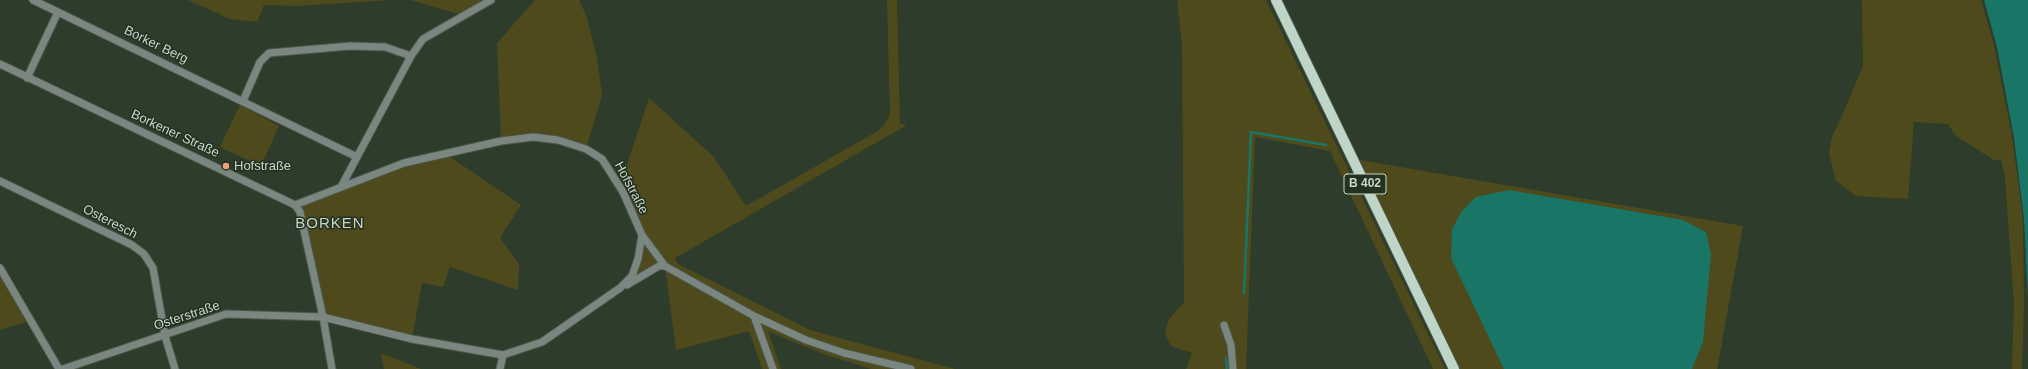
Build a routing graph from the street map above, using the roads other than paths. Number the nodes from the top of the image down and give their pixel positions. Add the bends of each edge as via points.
1 (33, 0) edge
2 (491, 0) edge
3 (1276, 0) edge
4 (58, 12) junction
5 (411, 56) junction
6 (0, 64) edge
7 (27, 78) junction
8 (243, 101) junction
9 (357, 157) junction
10 (0, 181) edge
11 (342, 187) junction
12 (295, 205) junction
13 (642, 235) junction
14 (666, 266) junction
15 (0, 268) edge
16 (620, 288) junction
17 (754, 316) junction
18 (323, 317) junction
19 (1224, 325) dead end
20 (165, 336) junction
21 (503, 355) junction
22 (59, 369) edge
23 (63, 369) edge
24 (175, 369) edge
25 (332, 369) edge
26 (500, 369) edge
27 (773, 369) edge
28 (911, 369) edge
29 (1233, 369) edge
30 (1454, 369) edge

1 - 4 street, Borker Berg
2 - 5 street via 423,39
3 - 30 main road, B 402
4 - 7 street
4 - 8 street, Borker Berg
5 - 8 street via 385,47 350,46 269,53 260,62
5 - 9 street
6 - 7 street, Borkener Straße
7 - 12 street, Borkener Straße
8 - 9 street, Borker Berg
9 - 11 street
10 - 20 street, Osteresch via 132,244 144,254 153,268
11 - 12 street, Hofstraße
11 - 13 street, Hofstraße via 404,164 501,141 533,137 558,140 586,148 602,160 623,192
12 - 18 street via 300,212
13 - 14 street
13 - 16 street, Hofstraße via 632,276
14 - 16 street via 659,266
14 - 17 street
15 - 22 street
16 - 21 street, Hofstraße via 542,342
17 - 27 street
17 - 28 street via 806,340 844,353
18 - 20 street, Osterstraße via 226,314
18 - 21 street, Hofstraße via 412,340
18 - 25 street
19 - 29 street via 1231,345
20 - 23 street, Osterstraße
20 - 24 street, Osteresch
21 - 26 street

